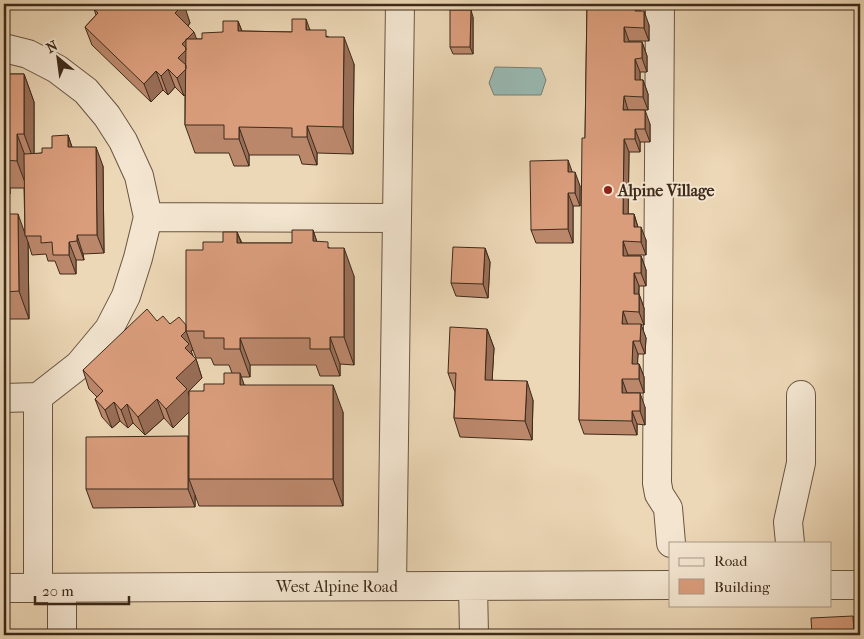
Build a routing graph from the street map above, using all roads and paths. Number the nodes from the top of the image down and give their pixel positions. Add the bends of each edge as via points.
1 (400, 4) edge
2 (660, 4) edge
3 (4, 48) edge
4 (148, 217) junction
5 (397, 218) junction
6 (801, 395) dead end
7 (4, 398) edge
8 (38, 398) junction
9 (671, 542) edge
10 (790, 542) edge
11 (669, 585) edge
12 (832, 585) edge
13 (860, 585) edge
14 (392, 586) junction
15 (473, 586) junction
16 (50, 587) junction
17 (4, 588) edge
18 (62, 635) edge
19 (474, 635) edge

1 - 5 street
2 - 9 street via 657,483 670,516
3 - 4 street via 28,54 57,69 86,91 124,141 139,176
4 - 5 street
4 - 8 street via 126,296 109,329 79,366
5 - 14 street
6 - 10 street via 801,463 788,522
7 - 8 street
8 - 16 street
11 - 15 street, West Alpine Road
12 - 13 street
14 - 15 street, West Alpine Road
14 - 16 street, West Alpine Road
15 - 19 street
16 - 17 street, West Alpine Road
16 - 18 street

